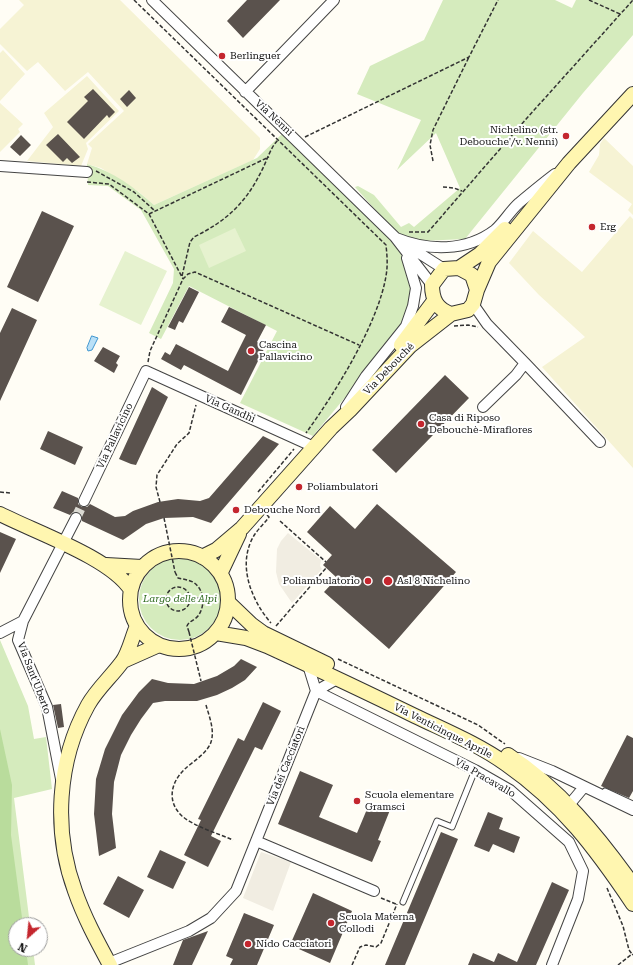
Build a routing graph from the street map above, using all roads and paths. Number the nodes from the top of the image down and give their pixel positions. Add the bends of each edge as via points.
1 (134, 0) edge
2 (152, 0) edge
3 (334, 0) edge
4 (498, 0) edge
5 (589, 0) edge
6 (633, 0) edge
7 (620, 14) junction
8 (469, 56) junction
9 (246, 92) junction
10 (633, 94) edge
11 (278, 140) junction
12 (299, 142) junction
13 (287, 148) junction
14 (269, 157) junction
15 (433, 161) dead end
16 (566, 165) junction
17 (0, 166) edge
18 (86, 177) junction
19 (443, 187) dead end
20 (463, 192) junction
21 (155, 211) junction
22 (149, 214) junction
23 (395, 237) junction
24 (386, 245) junction
25 (459, 268) junction
26 (444, 269) junction
27 (182, 276) junction
28 (183, 279) junction
29 (432, 285) junction
30 (478, 290) junction
31 (434, 301) junction
32 (459, 314) junction
33 (484, 325) junction
34 (359, 345) junction
35 (525, 362) junction
36 (146, 371) junction
37 (200, 396) junction
38 (346, 407) junction
39 (483, 407) dead end
40 (331, 428) junction
41 (300, 441) junction
42 (600, 442) dead end
43 (314, 446) junction
44 (0, 492) edge
45 (10, 493) dead end
46 (255, 495) dead end
47 (84, 501) tunnel mouth
48 (160, 502) dead end
49 (0, 514) edge
50 (269, 517) dead end
51 (76, 518) tunnel mouth
52 (164, 518) dead end
53 (280, 521) dead end
54 (242, 528) junction
55 (62, 544) junction
56 (202, 557) junction
57 (326, 562) dead end
58 (106, 565) junction
59 (142, 567) junction
60 (326, 568) dead end
61 (221, 572) junction
62 (131, 590) junction
63 (190, 598) junction
64 (203, 598) junction
65 (229, 603) junction
66 (23, 622) junction
67 (137, 626) junction
68 (0, 632) edge
69 (216, 633) junction
70 (159, 645) junction
71 (123, 661) junction
72 (308, 665) junction
73 (338, 679) junction
74 (200, 681) dead end
75 (316, 691) junction
76 (206, 705) dead end
77 (509, 755) junction
78 (475, 770) junction
79 (62, 782) junction
80 (588, 789) junction
81 (633, 804) edge
82 (569, 805) junction
83 (633, 810) edge
84 (233, 840) dead end
85 (256, 841) junction
86 (633, 885) edge
87 (374, 891) dead end
88 (403, 902) joint
89 (633, 904) edge
90 (633, 955) edge
91 (117, 963) edge
92 (352, 965) edge
93 (552, 965) edge
94 (618, 965) edge

1 - 11 path
2 - 9 street, Via Nenni
3 - 9 street
4 - 8 path
5 - 7 path
6 - 7 path
7 - 20 path
8 - 12 path via 308,134
8 - 15 path via 433,130 430,145
9 - 12 street, Via Nenni
10 - 16 main road
11 - 13 path
11 - 14 path via 271,147
12 - 13 path
12 - 23 street, Via Nenni
13 - 24 path
14 - 21 path
14 - 27 path via 248,194 234,211 190,242
16 - 23 street, Via Nenni via 518,204 494,230 480,238 458,246 438,248 413,245
16 - 25 main road via 522,208 498,237 480,254
16 - 30 main road via 489,262
17 - 18 street
18 - 21 path via 92,169 106,175 134,192
18 - 22 path via 109,184
19 - 20 path
20 - 23 path via 428,232 404,232
21 - 22 path
22 - 27 path
23 - 24 path
23 - 26 street, Via Nenni
23 - 29 street, Via Nenni
23 - 38 street, Via Nenni via 410,263 416,288 413,306 406,326 366,376
24 - 34 path via 386,277 376,308
25 - 26 main road
25 - 30 main road via 472,275
26 - 29 main road
27 - 28 path
28 - 34 path via 188,274 196,272
28 - 36 path via 150,351
29 - 31 main road
30 - 32 main road
31 - 32 main road via 439,307
31 - 38 main road, Via Debouché via 407,339
32 - 33 street
32 - 33 path via 468,325
32 - 40 main road, Via Debouché via 410,346
33 - 35 street
34 - 41 path
35 - 39 street via 516,375
35 - 42 street
36 - 37 street, Via Gandhi
36 - 47 street, Via Pallavicino
37 - 41 street, Via Gandhi
37 - 48 path via 189,433 177,444 157,475 156,487
38 - 40 main road, Via Debouché
40 - 43 main road, Via Debouché
41 - 43 street, Via Gandhi
41 - 46 path
43 - 54 main road, Via Debouché
44 - 45 path
49 - 55 main road
50 - 60 path via 255,534 246,560 247,577 258,605 275,628
51 - 55 street
52 - 64 path, bridge via 175,572 178,578 198,586
53 - 57 path
54 - 56 main road, Via Debouché via 216,550
54 - 61 main road, Via Debouché
55 - 58 main road
55 - 66 street, Via Sant'Uberto
56 - 59 main road via 187,551 172,551 156,556
56 - 61 main road
58 - 59 main road
58 - 62 main road via 121,577
59 - 62 main road via 134,579
61 - 65 main road via 228,590
62 - 67 main road via 131,611
63 - 63 path via 185,609 179,611 173,610 166,601 167,594 177,588 188,592
63 - 64 path
64 - 74 path, bridge via 198,616 187,626
65 - 69 main road via 226,618
65 - 77 main road, Via Venticinque Aprile via 263,633 476,735
66 - 68 street
66 - 79 street, Via Sant'Uberto via 18,640 47,708
67 - 70 main road via 146,637
67 - 71 main road, Via dei Cacciatori
69 - 70 main road via 206,642 191,648 174,650
69 - 72 main road, Via Venticinque Aprile via 246,638
70 - 71 main road, Via dei Cacciatori
71 - 79 main road, Via dei Cacciatori via 96,692 88,706 73,736
72 - 73 main road, Via Venticinque Aprile
72 - 75 street
73 - 75 street
73 - 89 main road, Via Venticinque Aprile via 453,733 506,764 565,815 592,845
75 - 78 street, Via Pracavallo
75 - 85 street, Via dei Cacciatori
76 - 84 path via 212,729 211,742 206,750 176,777 172,799 182,816
77 - 80 street, Via Venticinque Aprile via 552,771
77 - 82 main road, Via Venticinque Aprile
78 - 88 lane via 452,827 437,821
78 - 93 street, Via Pracavallo via 510,790 569,842 583,871 578,899
79 - 91 main road, Via dei Cacciatori via 64,847 74,889 90,928
80 - 81 lane via 594,786
80 - 82 street
80 - 83 street, Via Venticinque Aprile
82 - 86 main road, Via Venticinque Aprile via 592,830
85 - 87 street
85 - 91 street, Via dei Cacciatori via 236,891 210,918 189,931
88 - 92 path via 396,904 381,943 376,947 360,947
90 - 94 path

